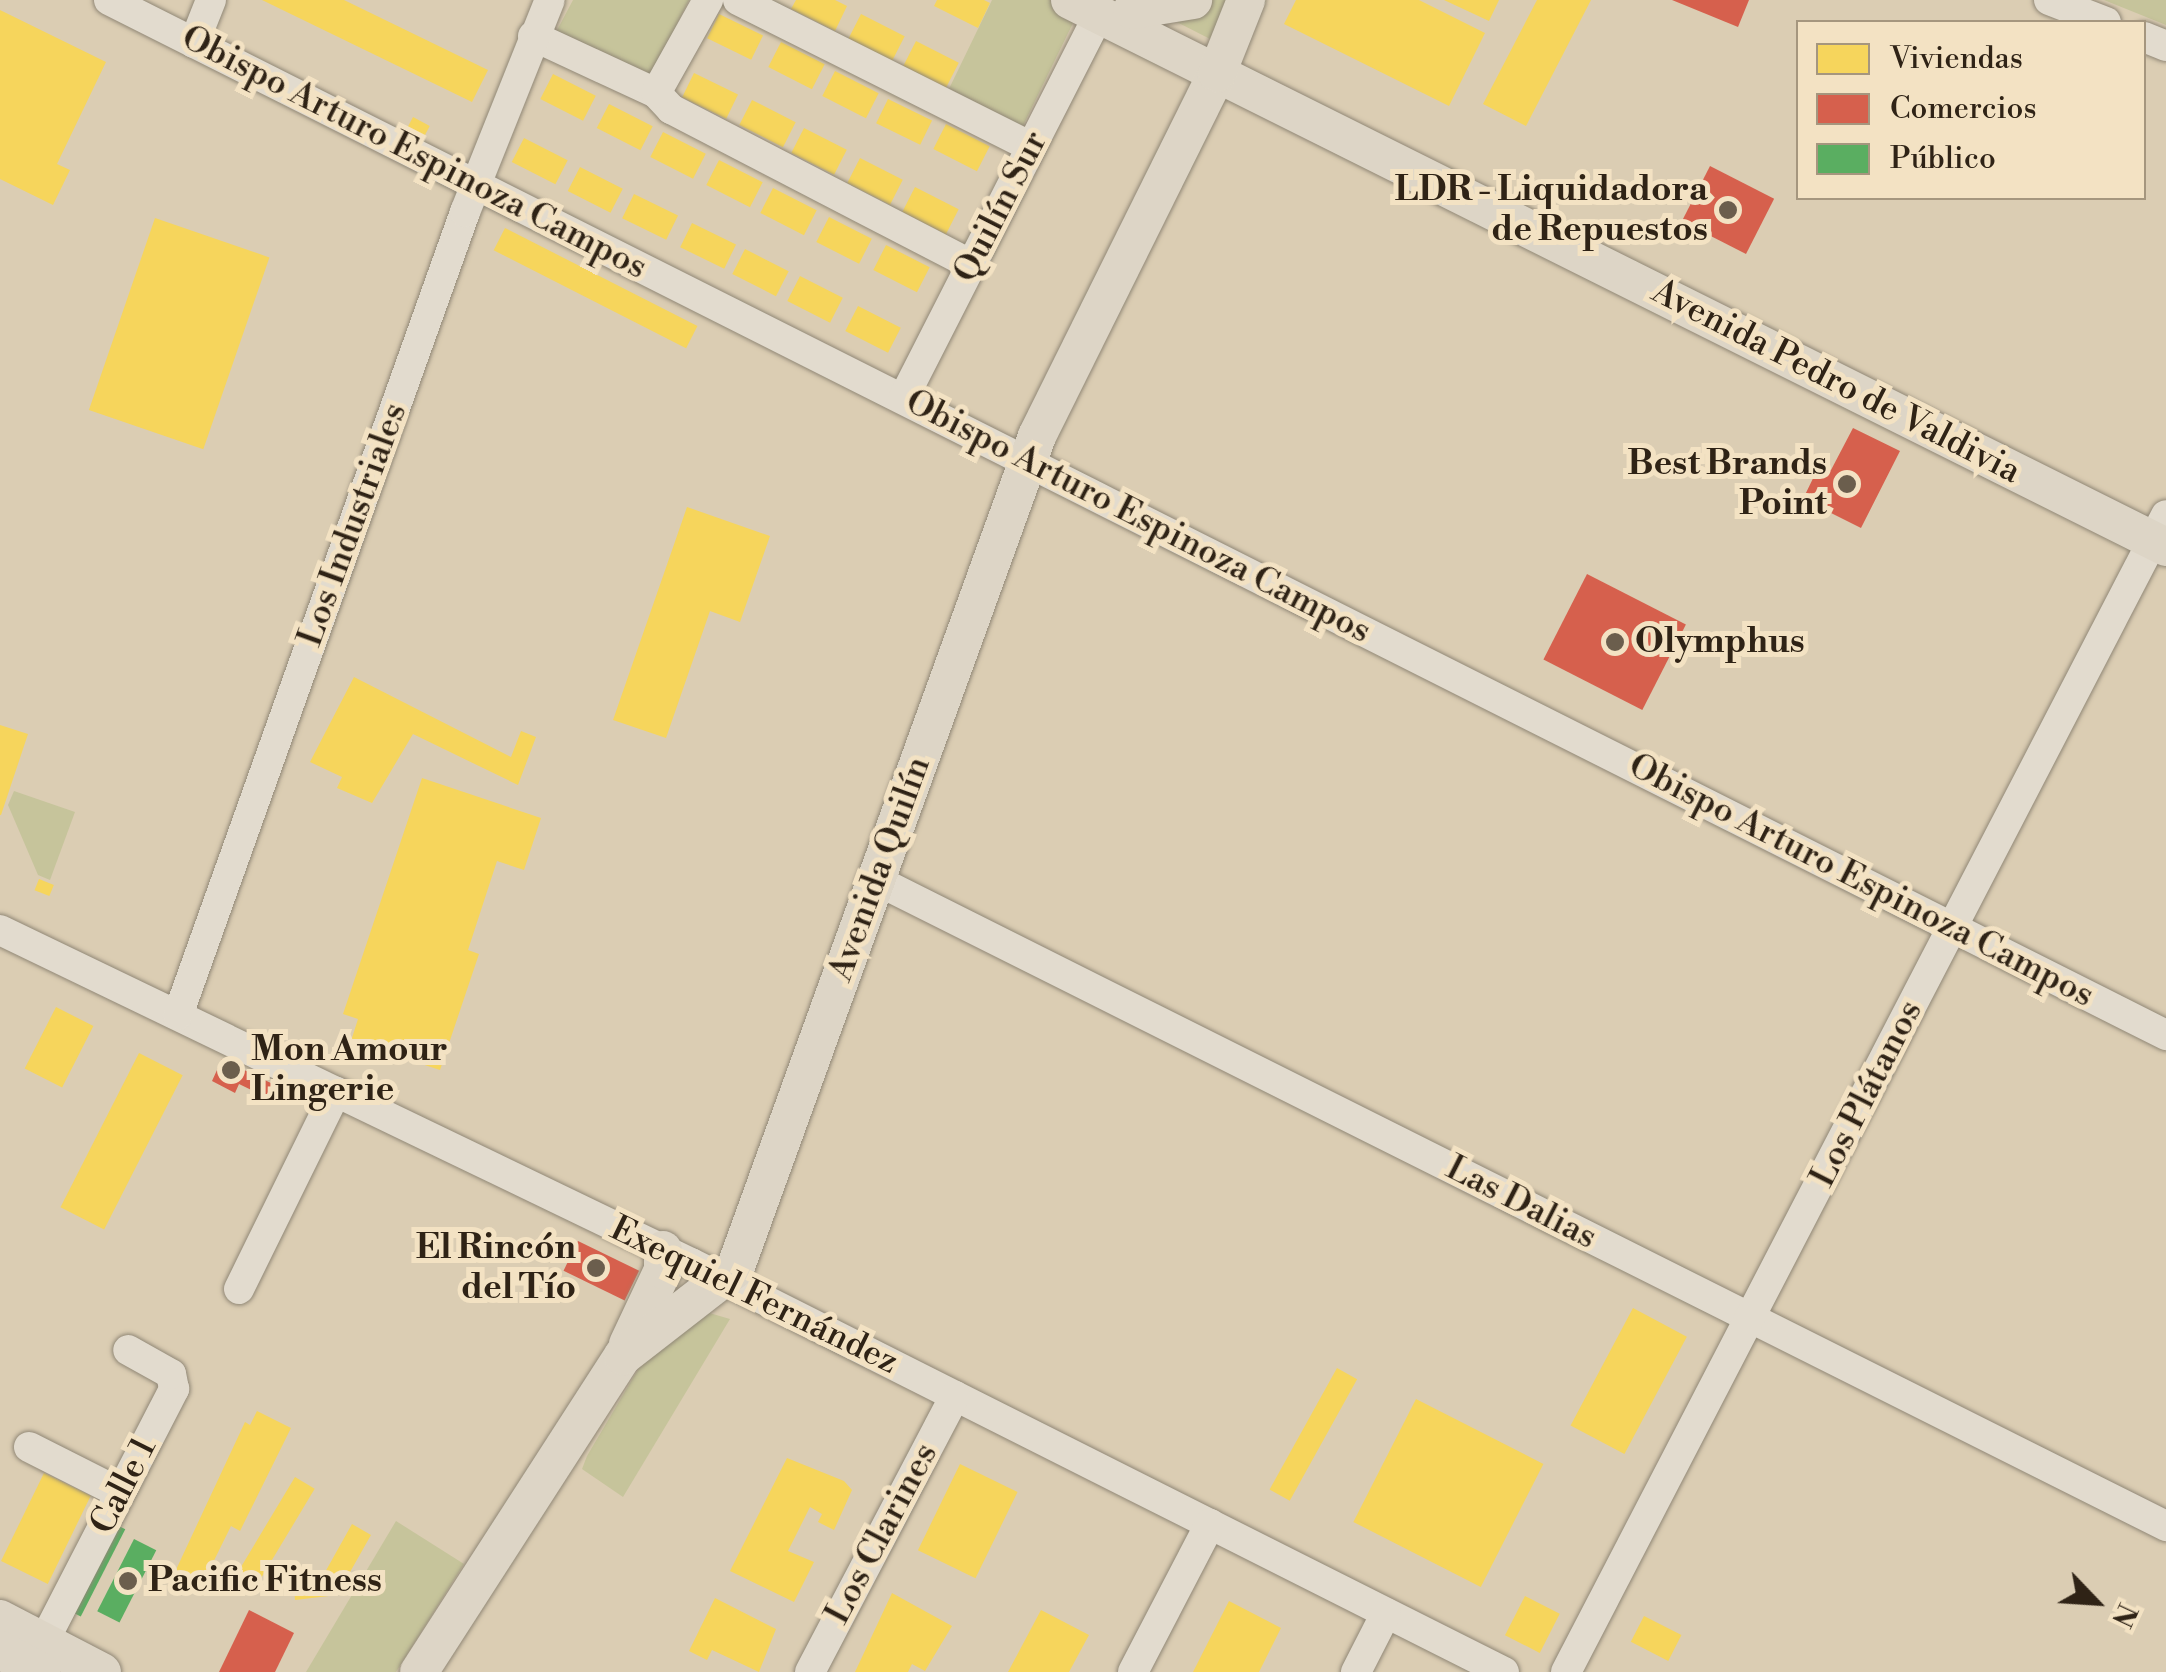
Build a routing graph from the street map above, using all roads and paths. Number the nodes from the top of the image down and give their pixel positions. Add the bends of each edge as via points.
1 (109, 0) edge
2 (211, 0) edge
3 (550, 0) edge
4 (708, 0) edge
5 (738, 0) edge
6 (1193, 0) edge
7 (1246, 0) edge
8 (2049, 0) edge
9 (1103, 6) edge
10 (2101, 20) edge
11 (533, 36) junction
12 (194, 42) junction
13 (1221, 64) junction
14 (656, 92) junction
15 (1031, 147) junction
16 (475, 183) junction
17 (972, 265) junction
18 (904, 399) junction
19 (1028, 462) junction
20 (2162, 534) edge
21 (876, 880) junction
22 (1952, 928) junction
23 (0, 930) edge
24 (178, 1015) junction
25 (2166, 1035) edge
26 (336, 1092) junction
27 (663, 1250) junction
28 (726, 1280) junction
29 (239, 1289) dead end
30 (1751, 1318) junction
31 (128, 1350) dead end
32 (623, 1356) junction
33 (954, 1396) junction
34 (29, 1447) dead end
35 (120, 1493) junction
36 (1210, 1524) junction
37 (2166, 1526) edge
38 (1386, 1613) junction
39 (0, 1619) edge
40 (0, 1650) edge
41 (42, 1657) edge
42 (102, 1672) edge
43 (418, 1672) edge
44 (810, 1672) edge
45 (1133, 1672) edge
46 (1356, 1672) edge
47 (1504, 1672) edge
48 (1566, 1672) edge

1 - 12 street, Obispo Arturo Espinoza Campos
2 - 12 street
3 - 11 street, Los Industriales
4 - 14 street
5 - 15 street
6 - 9 main road
7 - 13 main road, Avenida Quilín
8 - 10 street
9 - 13 main road, Avenida Pedro de Valdivia
9 - 15 street, Quilín Sur
11 - 14 street
11 - 16 street, Los Industriales
12 - 16 street, Obispo Arturo Espinoza Campos
13 - 19 main road, Avenida Quilín
13 - 20 main road, Avenida Pedro de Valdivia via 1507,217
14 - 17 street via 671,109
15 - 17 street, Quilín Sur
16 - 18 street, Obispo Arturo Espinoza Campos
16 - 24 street, Los Industriales
17 - 18 street, Quilín Sur
18 - 19 street, Obispo Arturo Espinoza Campos
19 - 21 main road, Avenida Quilín
19 - 22 street, Obispo Arturo Espinoza Campos
20 - 22 street, Los Plátanos
21 - 28 main road, Avenida Quilín
21 - 30 street, Las Dalias
22 - 25 street, Obispo Arturo Espinoza Campos
22 - 30 street, Los Plátanos
23 - 24 street, Exequiel Fernández
24 - 26 street, Exequiel Fernández
26 - 27 street, Exequiel Fernández
26 - 29 street
27 - 28 street, Exequiel Fernández
27 - 32 main road via 663,1270
28 - 32 main road
28 - 33 street, Exequiel Fernández
30 - 37 street, Las Dalias
30 - 48 street, Los Plátanos
31 - 35 street, Calle 1 via 171,1374 175,1384
32 - 43 main road
33 - 36 street, Exequiel Fernández
33 - 44 street, Los Clarines
34 - 35 street
35 - 41 street, Calle 1
36 - 38 street, Exequiel Fernández
36 - 45 street
38 - 46 street
38 - 47 street, Exequiel Fernández
39 - 41 main road
40 - 41 main road
41 - 42 main road

